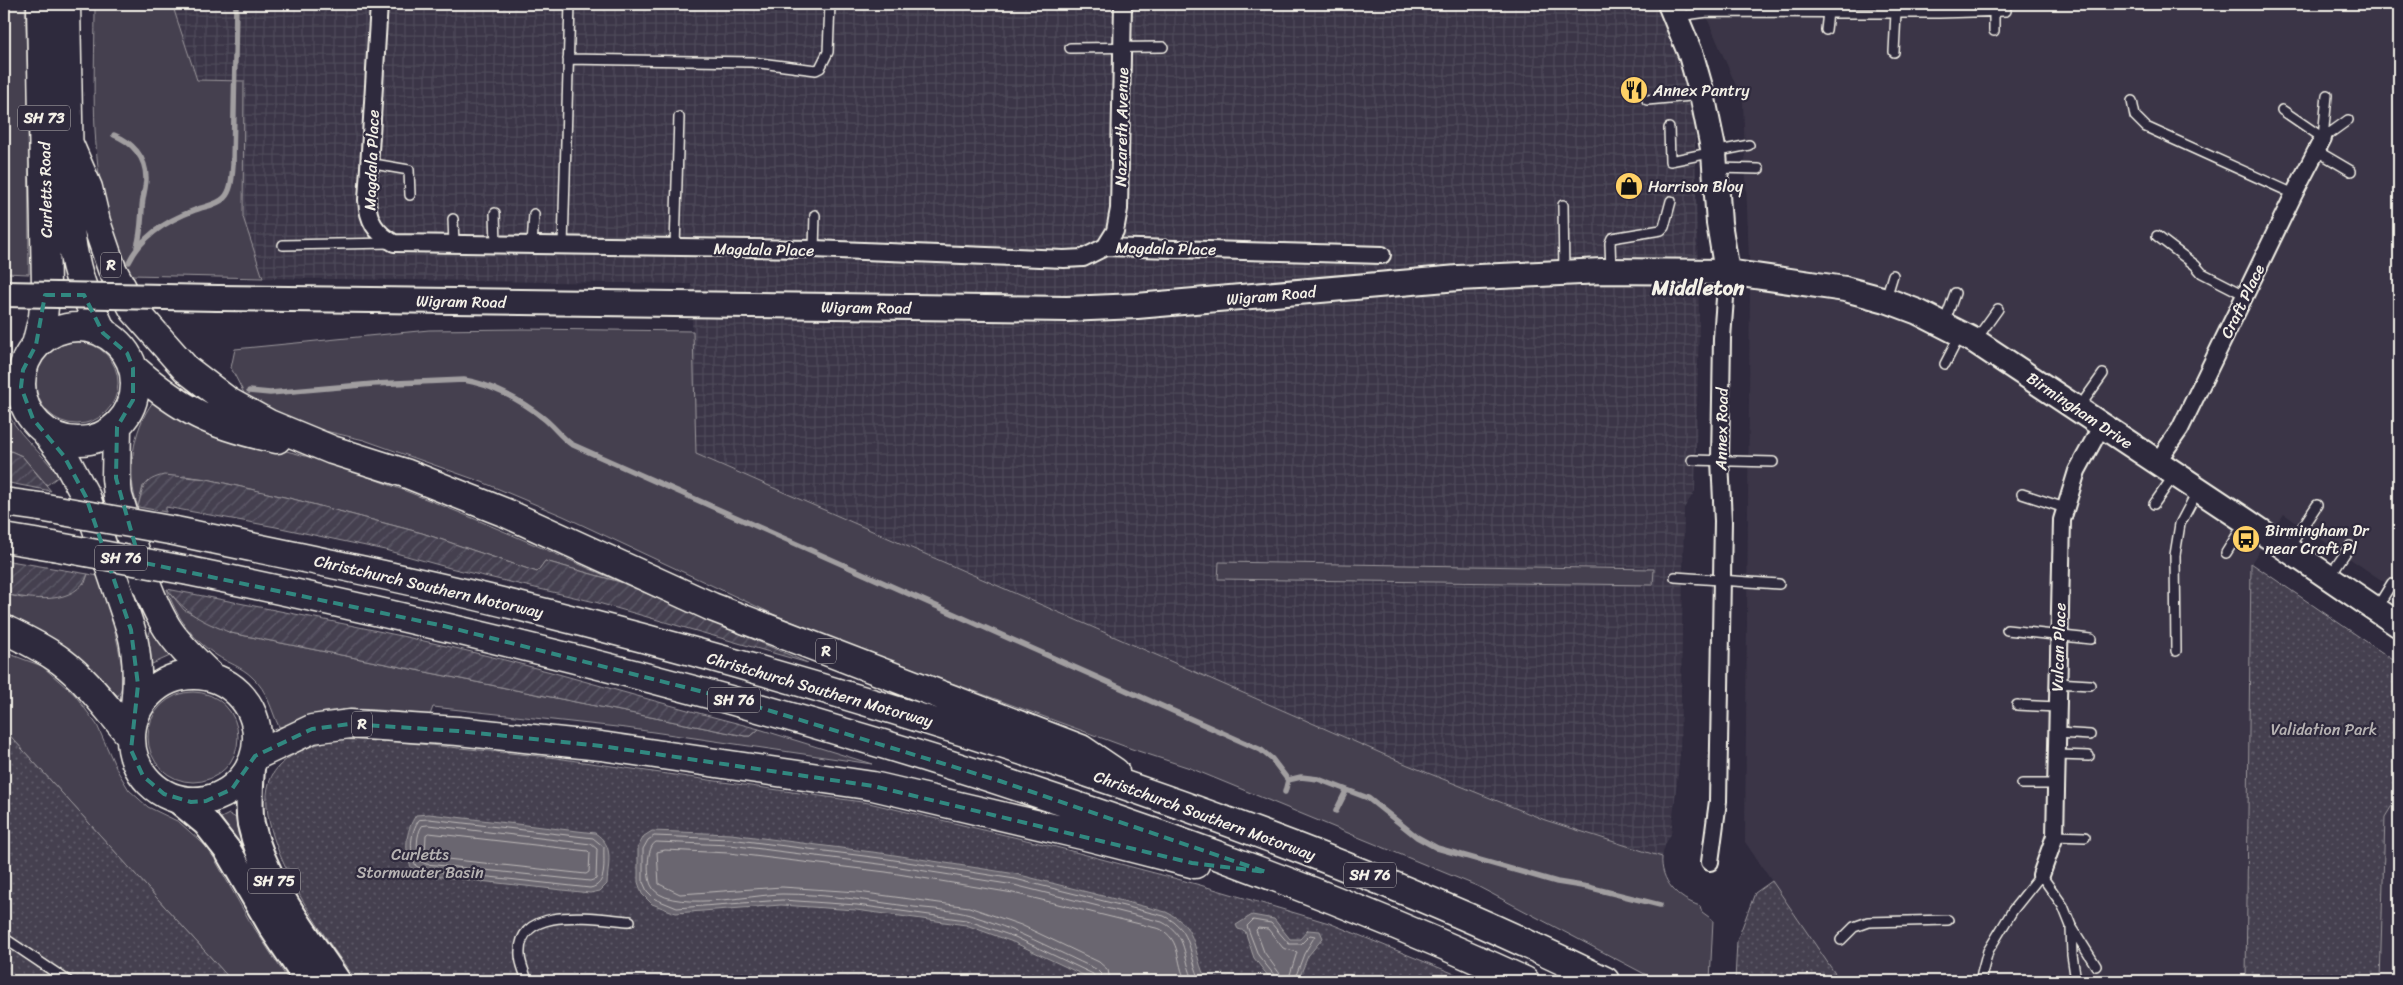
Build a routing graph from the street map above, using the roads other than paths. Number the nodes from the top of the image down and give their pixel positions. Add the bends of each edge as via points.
1 (41, 4) edge
2 (66, 4) edge
3 (362, 4) edge
4 (570, 4) edge
5 (830, 4) edge
6 (1123, 4) edge
7 (379, 5) edge
8 (1673, 10) edge
9 (2006, 11) dead end
10 (1828, 12) junction
11 (1994, 12) junction
12 (1896, 13) junction
13 (1826, 30) dead end
14 (1994, 31) dead end
15 (1163, 47) dead end
16 (1070, 48) dead end
17 (1122, 48) junction
18 (1894, 52) dead end
19 (568, 59) junction
20 (1702, 94) junction
21 (2327, 95) dead end
22 (1647, 100) dead end
23 (2132, 101) dead end
24 (2282, 110) dead end
25 (679, 117) dead end
26 (2348, 120) dead end
27 (1669, 128) dead end
28 (69, 144) junction
29 (1749, 145) dead end
30 (2320, 145) junction
31 (1715, 160) junction
32 (368, 163) junction
33 (1759, 169) dead end
34 (2350, 171) dead end
35 (2294, 194) junction
36 (410, 195) dead end
37 (1671, 201) dead end
38 (1562, 205) dead end
39 (495, 212) dead end
40 (534, 214) dead end
41 (815, 215) dead end
42 (453, 219) dead end
43 (2157, 236) dead end
44 (394, 243) junction
45 (283, 244) dead end
46 (454, 244) junction
47 (496, 244) junction
48 (532, 245) junction
49 (563, 246) junction
50 (675, 247) junction
51 (1105, 247) junction
52 (814, 250) junction
53 (1382, 255) dead end
54 (1611, 271) junction
55 (1564, 272) junction
56 (1728, 272) junction
57 (1893, 274) dead end
58 (1955, 293) dead end
59 (4, 294) edge
60 (2245, 295) junction
61 (1886, 300) junction
62 (1998, 308) dead end
63 (103, 333) junction
64 (1960, 333) junction
65 (33, 350) junction
66 (4, 364) edge
67 (1945, 364) dead end
68 (133, 368) junction
69 (2102, 374) dead end
70 (2078, 409) junction
71 (2102, 425) junction
72 (117, 427) junction
73 (45, 431) junction
74 (332, 450) junction
75 (1692, 460) dead end
76 (1720, 460) junction
77 (1773, 462) dead end
78 (2166, 468) junction
79 (2198, 490) junction
80 (2022, 494) dead end
81 (4, 502) edge
82 (2154, 504) dead end
83 (2316, 505) dead end
84 (2064, 508) junction
85 (2246, 521) junction
86 (100, 537) joint
87 (4, 538) edge
88 (2350, 546) dead end
89 (2288, 549) junction
90 (2226, 553) dead end
91 (1675, 577) dead end
92 (2329, 577) junction
93 (1721, 580) junction
94 (2392, 583) dead end
95 (1778, 584) dead end
96 (2376, 609) junction
97 (2399, 625) edge
98 (4, 629) edge
99 (2007, 630) dead end
100 (2059, 637) junction
101 (2091, 639) dead end
102 (2176, 650) dead end
103 (212, 677) junction
104 (2057, 683) junction
105 (2090, 685) dead end
106 (2017, 706) dead end
107 (2057, 707) junction
108 (132, 725) junction
109 (2058, 734) junction
110 (2090, 734) dead end
111 (2057, 755) junction
112 (2089, 756) dead end
113 (253, 761) junction
114 (2022, 784) dead end
115 (2056, 784) junction
116 (1144, 791) junction
117 (177, 799) junction
118 (2055, 836) junction
119 (2085, 837) dead end
120 (1710, 862) dead end
121 (1266, 872) junction
122 (2041, 875) junction
123 (1948, 920) dead end
124 (630, 921) dead end
125 (2071, 926) junction
126 (4, 938) edge
127 (1841, 940) dead end
128 (2096, 966) dead end
129 (68, 981) edge
130 (308, 981) edge
131 (337, 981) edge
132 (527, 981) edge
133 (1525, 981) edge
134 (1604, 981) edge
135 (1980, 981) edge
136 (2076, 981) edge

1 - 65 highway, Curletts Road / SH 73 via 46,287 43,317
2 - 28 highway, Curletts Road / SH 73
3 - 7 lane
4 - 19 lane
5 - 19 lane via 828,52 816,70 752,62
6 - 17 street, Nazareth Avenue
7 - 32 street, Magdala Place
8 - 10 lane
8 - 20 main road, Annex Road
9 - 11 lane
10 - 12 lane
10 - 13 lane
11 - 12 lane
11 - 14 lane
12 - 18 lane
15 - 17 lane
16 - 17 lane
17 - 51 street, Nazareth Avenue via 1119,209 1115,231
19 - 49 lane
20 - 22 lane
20 - 31 main road, Annex Road
21 - 30 lane
23 - 35 lane via 2135,116 2146,127
24 - 30 lane
25 - 50 lane
26 - 30 lane
27 - 31 lane via 1670,161
28 - 63 highway, Curletts Road / SH 73 via 73,259 82,290
28 - 74 highway, R via 88,188 112,269 134,310 156,338 186,369 229,402 269,424
29 - 31 lane
30 - 34 lane
30 - 35 street, Craft Place
31 - 33 lane
31 - 56 main road, Annex Road via 1719,222
32 - 36 lane via 409,170
32 - 44 street, Magdala Place via 368,216 379,233
35 - 60 street, Craft Place
37 - 54 lane via 1661,230 1612,238
38 - 55 lane
39 - 47 lane
40 - 48 lane
41 - 52 lane
42 - 46 lane
43 - 60 lane via 2195,264 2202,273
44 - 45 lane
44 - 46 street, Magdala Place
46 - 47 street, Magdala Place
47 - 48 street, Magdala Place
48 - 49 street, Magdala Place
49 - 50 street, Magdala Place
50 - 52 street, Magdala Place
51 - 52 street, Magdala Place via 1083,258 1064,259
51 - 53 street, Magdala Place
54 - 55 main road, Wigram Road
54 - 56 main road, Wigram Road
55 - 59 main road, Wigram Road, bridge via 1067,309
56 - 61 main road, Birmingham Drive via 1845,289
56 - 76 street, Annex Road via 1722,338
57 - 61 lane
58 - 64 lane
60 - 78 street, Craft Place via 2180,429
61 - 64 main road, Birmingham Drive
62 - 64 lane
63 - 65 highway via 75,327 60,330 47,336
63 - 68 highway, SH 73 via 127,353
64 - 67 lane
64 - 70 main road, Birmingham Drive
65 - 66 highway
65 - 73 highway, SH 73 via 23,370 21,387 33,419
68 - 72 highway, SH 73 via 134,400
68 - 74 highway via 175,402 211,421 251,434
69 - 70 lane
70 - 71 main road, Birmingham Drive
71 - 78 main road, Birmingham Drive
71 - 84 street, Vulcan Place via 2077,471
72 - 73 highway via 100,437 82,441 63,439
72 - 103 highway, SH 75 via 118,496 133,543 163,620 188,655
73 - 86 highway, SH 73 via 78,479
74 - 116 highway, R via 462,495 712,607 1081,749
75 - 76 lane
76 - 77 lane
76 - 93 street, Annex Road
78 - 79 main road, Birmingham Drive
78 - 82 lane
79 - 85 main road, Birmingham Drive
79 - 102 lane via 2180,524 2174,556
80 - 84 lane
81 - 116 highway, Christchurch Southern Motorway / SH 76, bridge via 175,532 493,600 696,652 882,706
83 - 89 lane
84 - 100 street, Vulcan Place
85 - 89 main road, Birmingham Drive
85 - 90 lane
86 - 108 highway, SH 75 via 136,648 138,685
87 - 121 highway, Christchurch Southern Motorway / SH 76, bridge via 189,571 583,659 735,700 1000,780
88 - 92 lane
89 - 92 main road, Birmingham Drive
91 - 93 lane
92 - 96 main road, Birmingham Drive
93 - 95 lane
93 - 120 street, Annex Road via 1718,801
94 - 96 lane
96 - 97 main road, Birmingham Drive
98 - 108 highway via 63,662
99 - 100 lane
100 - 101 lane
100 - 104 street, Vulcan Place
103 - 108 highway via 178,676 162,683 149,693
103 - 113 highway, SH 75 via 234,688 250,707 257,731
104 - 105 lane
104 - 107 street, Vulcan Place
106 - 107 lane
107 - 109 street, Vulcan Place
108 - 117 highway, SH 75 via 135,763 143,776 164,794
109 - 110 lane
109 - 111 street, Vulcan Place
111 - 112 lane
111 - 115 street, Vulcan Place
113 - 117 highway, R via 232,789 220,797 191,802
113 - 121 highway, R via 312,729 350,724 601,746 873,786 1192,863 1229,871
113 - 131 main road, SH 75 via 251,822 258,849 283,898
114 - 115 lane
115 - 118 street, Vulcan Place
116 - 134 highway, Christchurch Southern Motorway / SH 76 via 1435,902
117 - 130 main road, SH 75 via 206,823 228,851
118 - 119 lane
118 - 122 street, Vulcan Place
121 - 133 highway, Christchurch Southern Motorway / SH 76 via 1437,941
122 - 125 lane via 2063,906
122 - 135 lane via 2013,910 1988,951
123 - 127 lane via 1868,922 1854,927
124 - 132 lane via 559,916 537,923 522,938 520,956
125 - 128 lane
125 - 136 lane
126 - 129 lane

